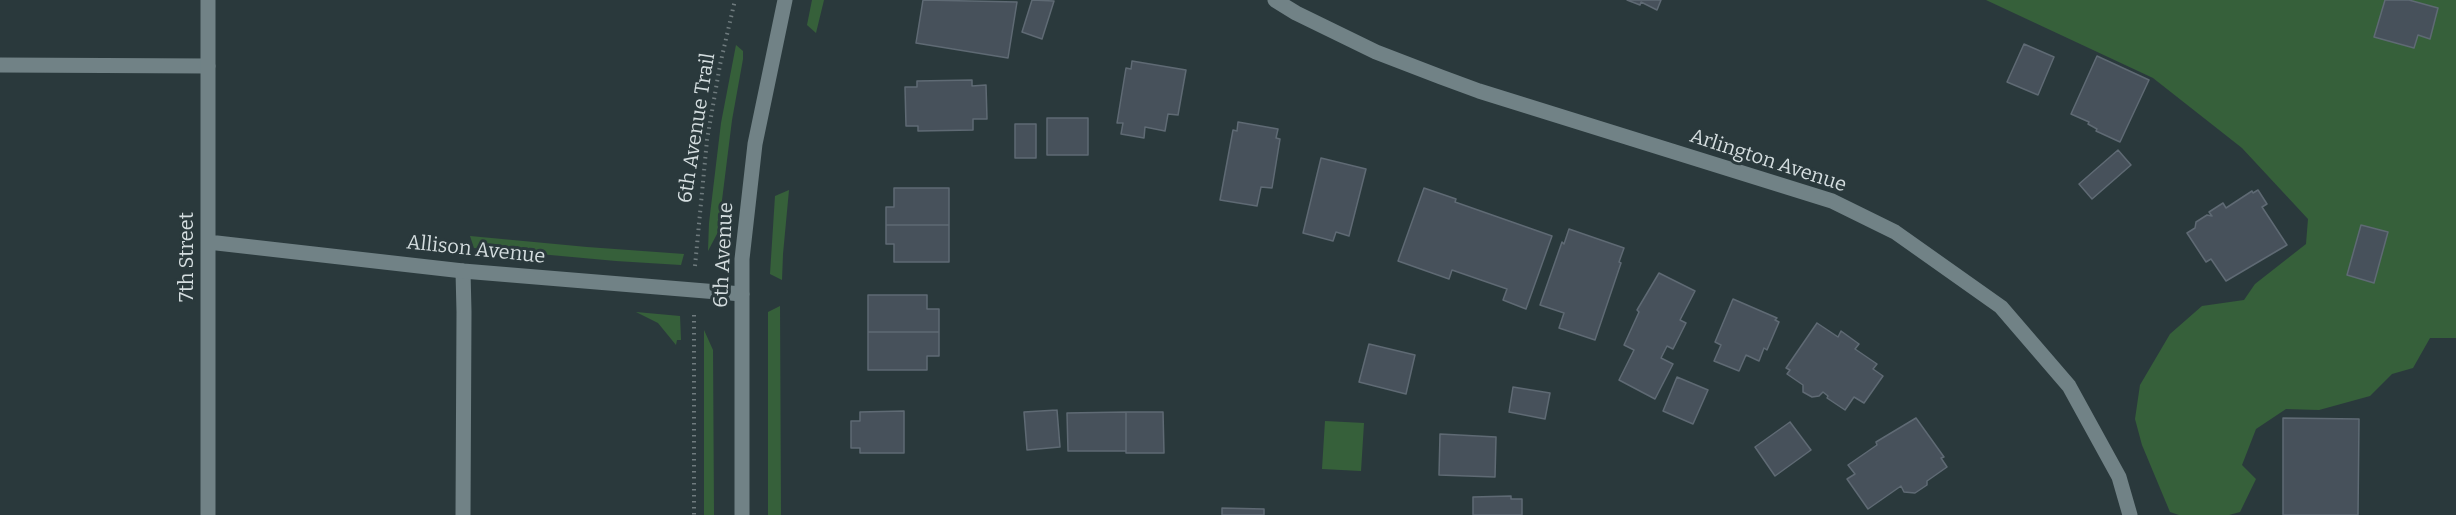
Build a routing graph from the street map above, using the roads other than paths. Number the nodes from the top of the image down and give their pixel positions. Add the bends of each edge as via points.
1 (208, 0) edge
2 (785, 0) edge
3 (1275, 0) edge
4 (0, 64) edge
5 (208, 66) junction
6 (208, 242) junction
7 (463, 271) junction
8 (742, 294) junction
9 (208, 515) edge
10 (463, 515) edge
11 (742, 515) edge
12 (2130, 515) edge

1 - 5 main road, 7th Street
2 - 8 main road, 6th Avenue via 755,144 745,222
3 - 12 main road, Arlington Avenue via 1376,52 1450,81 1832,201 1894,232 2001,308 2069,386 2119,477
4 - 5 main road
5 - 6 main road, 7th Street
6 - 7 main road, Allison Avenue
6 - 9 main road, 7th Street
7 - 8 main road, Allison Avenue
7 - 10 main road
8 - 11 main road, 6th Avenue

